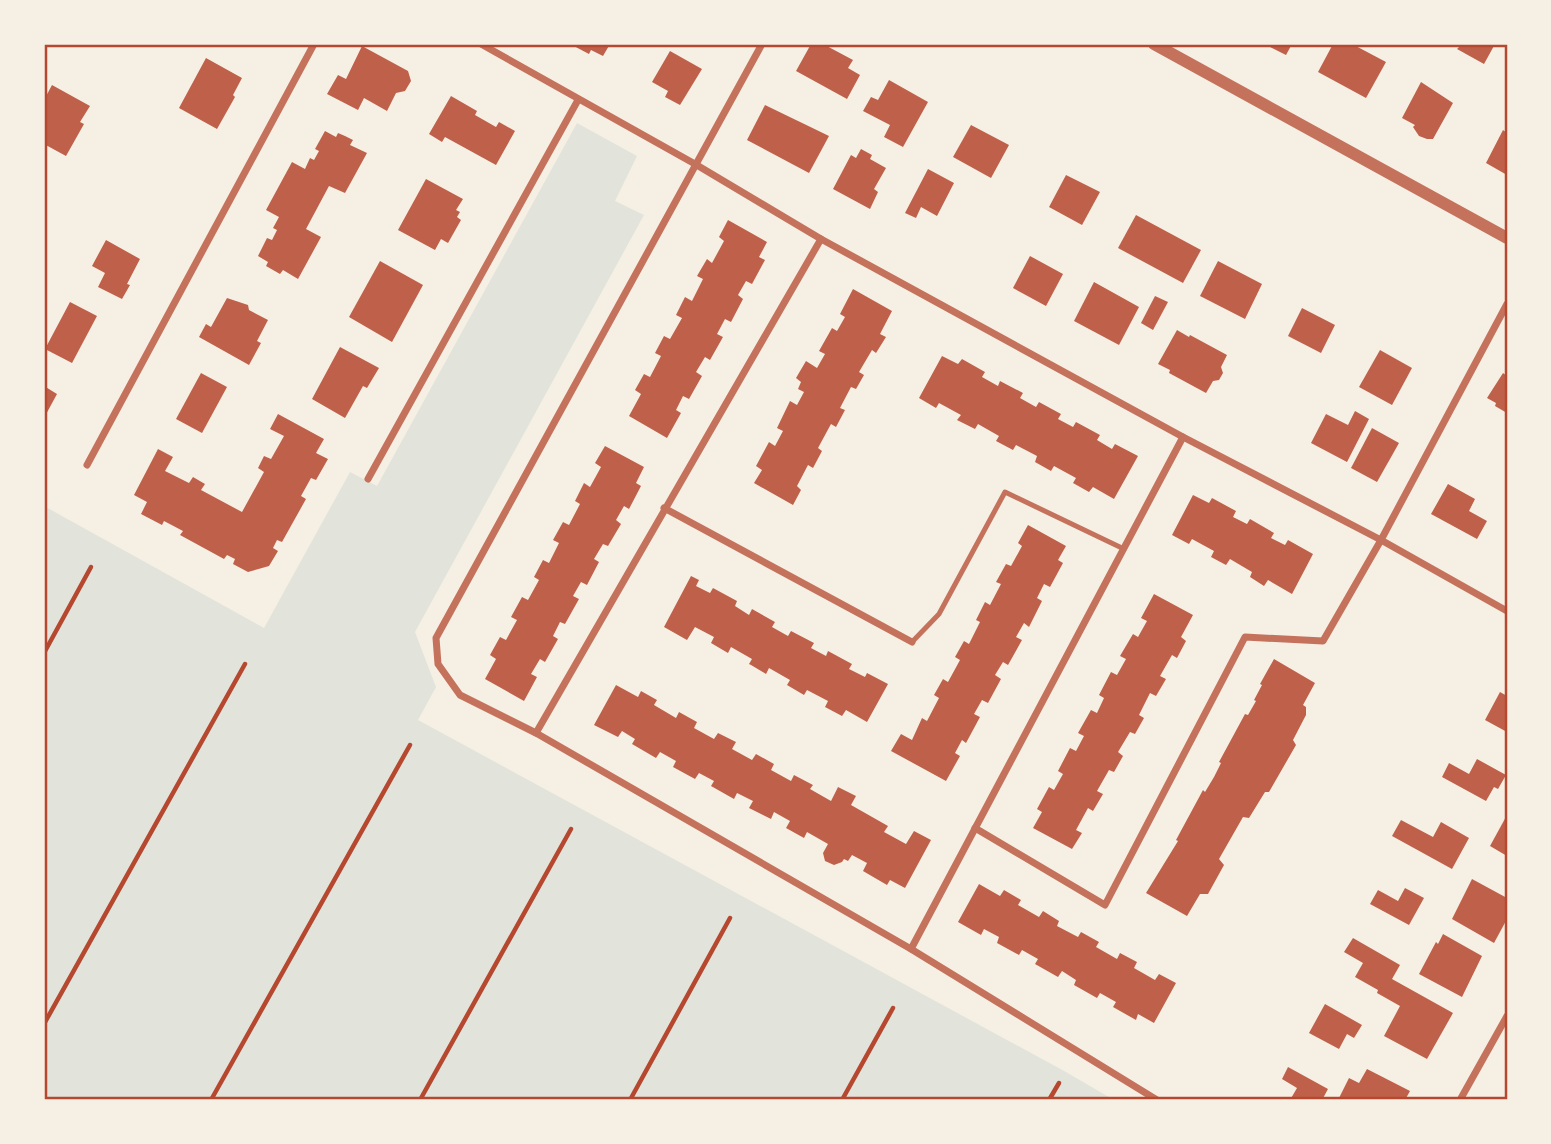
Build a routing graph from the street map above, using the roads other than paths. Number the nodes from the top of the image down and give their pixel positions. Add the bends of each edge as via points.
1 (314, 44) edge
2 (481, 44) edge
3 (762, 44) edge
4 (1154, 44) edge
5 (578, 100) junction
6 (695, 164) junction
7 (1507, 238) edge
8 (821, 239) junction
9 (1507, 304) edge
10 (1183, 437) junction
11 (87, 464) dead end
12 (368, 479) dead end
13 (664, 508) junction
14 (1381, 540) junction
15 (1124, 549) junction
16 (1507, 611) edge
17 (912, 642) joint
18 (536, 733) junction
19 (975, 828) junction
20 (911, 949) junction
21 (1507, 1016) edge
22 (1157, 1100) edge
23 (1460, 1100) edge

1 - 11 street
2 - 5 street
3 - 6 street
4 - 7 street
5 - 6 street
5 - 12 street
6 - 8 street
6 - 18 street via 436,638 438,664 460,695
8 - 10 street
8 - 13 street
9 - 14 street
10 - 14 street
10 - 15 street
13 - 17 street
13 - 18 street
14 - 16 street
14 - 19 street via 1323,640 1245,637 1105,905
15 - 17 lane via 1005,492 939,614
15 - 19 street
18 - 20 street
19 - 20 street
20 - 22 street
21 - 23 street

